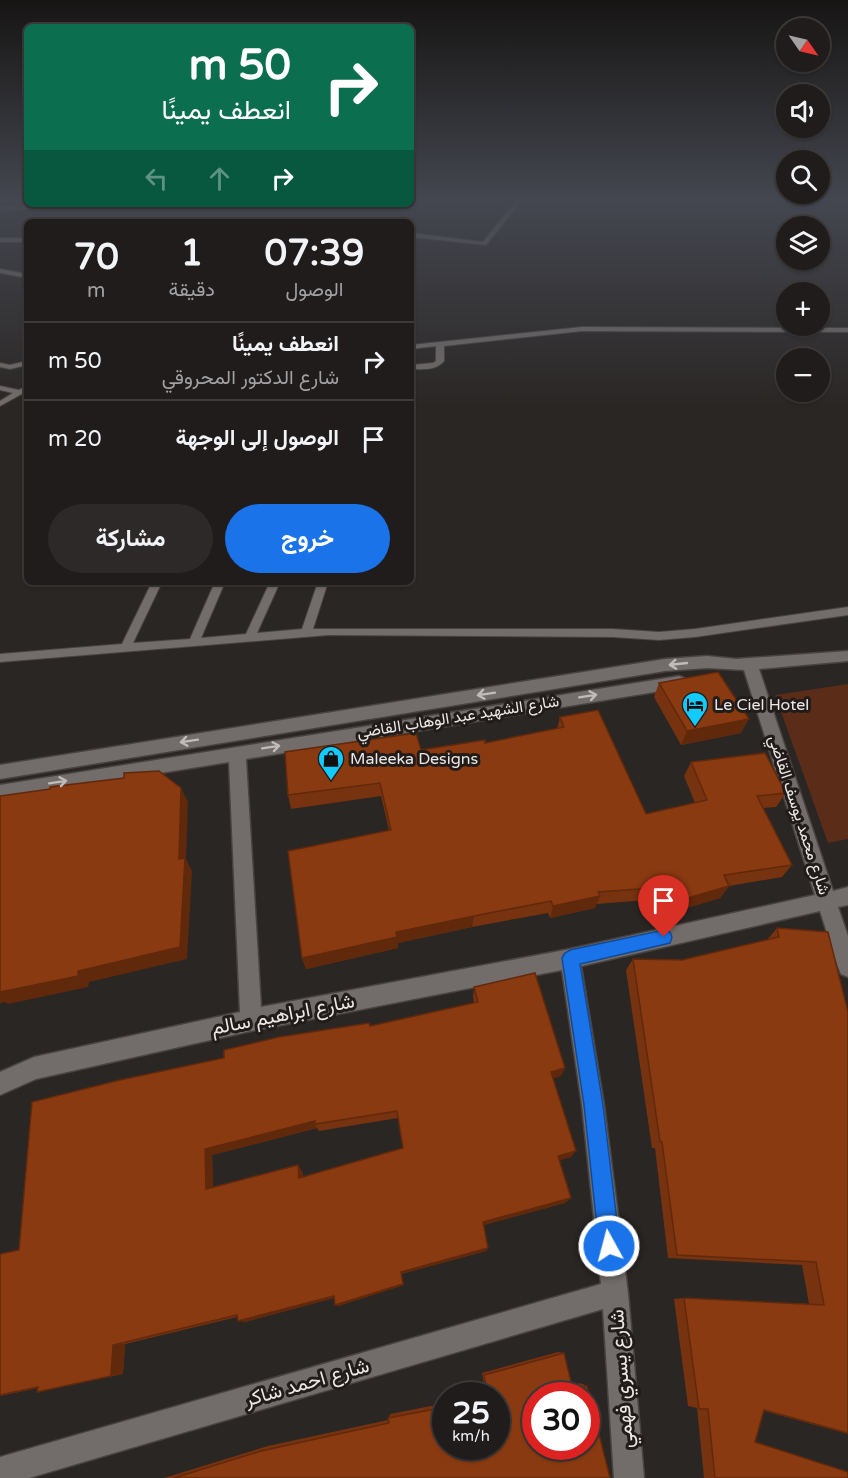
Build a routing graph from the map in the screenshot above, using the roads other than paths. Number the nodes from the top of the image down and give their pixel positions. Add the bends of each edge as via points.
1 (0, 271) edge
2 (24, 275) edge
3 (848, 330) edge
4 (440, 345) junction
5 (414, 347) edge
6 (24, 364) edge
7 (0, 365) edge
8 (414, 367) edge
9 (0, 388) edge
10 (23, 390) edge
11 (0, 404) edge
12 (156, 585) edge
13 (219, 585) edge
14 (274, 585) edge
15 (321, 585) edge
16 (846, 613) edge
17 (306, 633) junction
18 (250, 637) junction
19 (194, 642) junction
20 (126, 647) junction
21 (848, 656) edge
22 (0, 658) edge
23 (743, 664) junction
24 (237, 753) junction
25 (0, 771) edge
26 (0, 792) edge
27 (848, 896) edge
28 (827, 900) junction
29 (570, 958) junction
30 (848, 967) edge
31 (251, 1020) junction
32 (0, 1084) edge
33 (615, 1293) junction
34 (0, 1472) edge
35 (629, 1478) edge

1 - 2 lane
3 - 4 lane via 582,329
4 - 5 lane
4 - 8 lane via 440,361 436,365
6 - 7 lane
9 - 10 lane
10 - 11 lane
12 - 20 lane
13 - 19 lane
14 - 18 lane
15 - 17 lane
16 - 17 lane via 659,636
17 - 18 lane
18 - 19 lane
19 - 20 lane
20 - 22 lane
21 - 23 street, شارع الشهيد عبد الوهاب القاضي
24 -> 23 street, شارع الشهيد عبد الوهاب القاضي via 694,680
23 -> 25 street, شارع الشهيد عبد الوهاب القاضي via 665,665
23 - 28 street, شارع محمد يوسف القاضي
26 -> 24 street, شارع الشهيد عبد الوهاب القاضي
24 - 31 street
27 - 28 street, شارع ابراهيم سالم
28 - 29 street, شارع ابراهيم سالم
28 - 30 street, شارع محمد يوسف القاضي
29 - 31 street, شارع ابراهيم سالم
29 - 33 street, شارع يسري فهمي via 593,1105
31 - 32 street, شارع ابراهيم سالم via 34,1068
33 - 34 street, شارع احمد شاكر
33 - 35 street, شارع يسري فهمي

